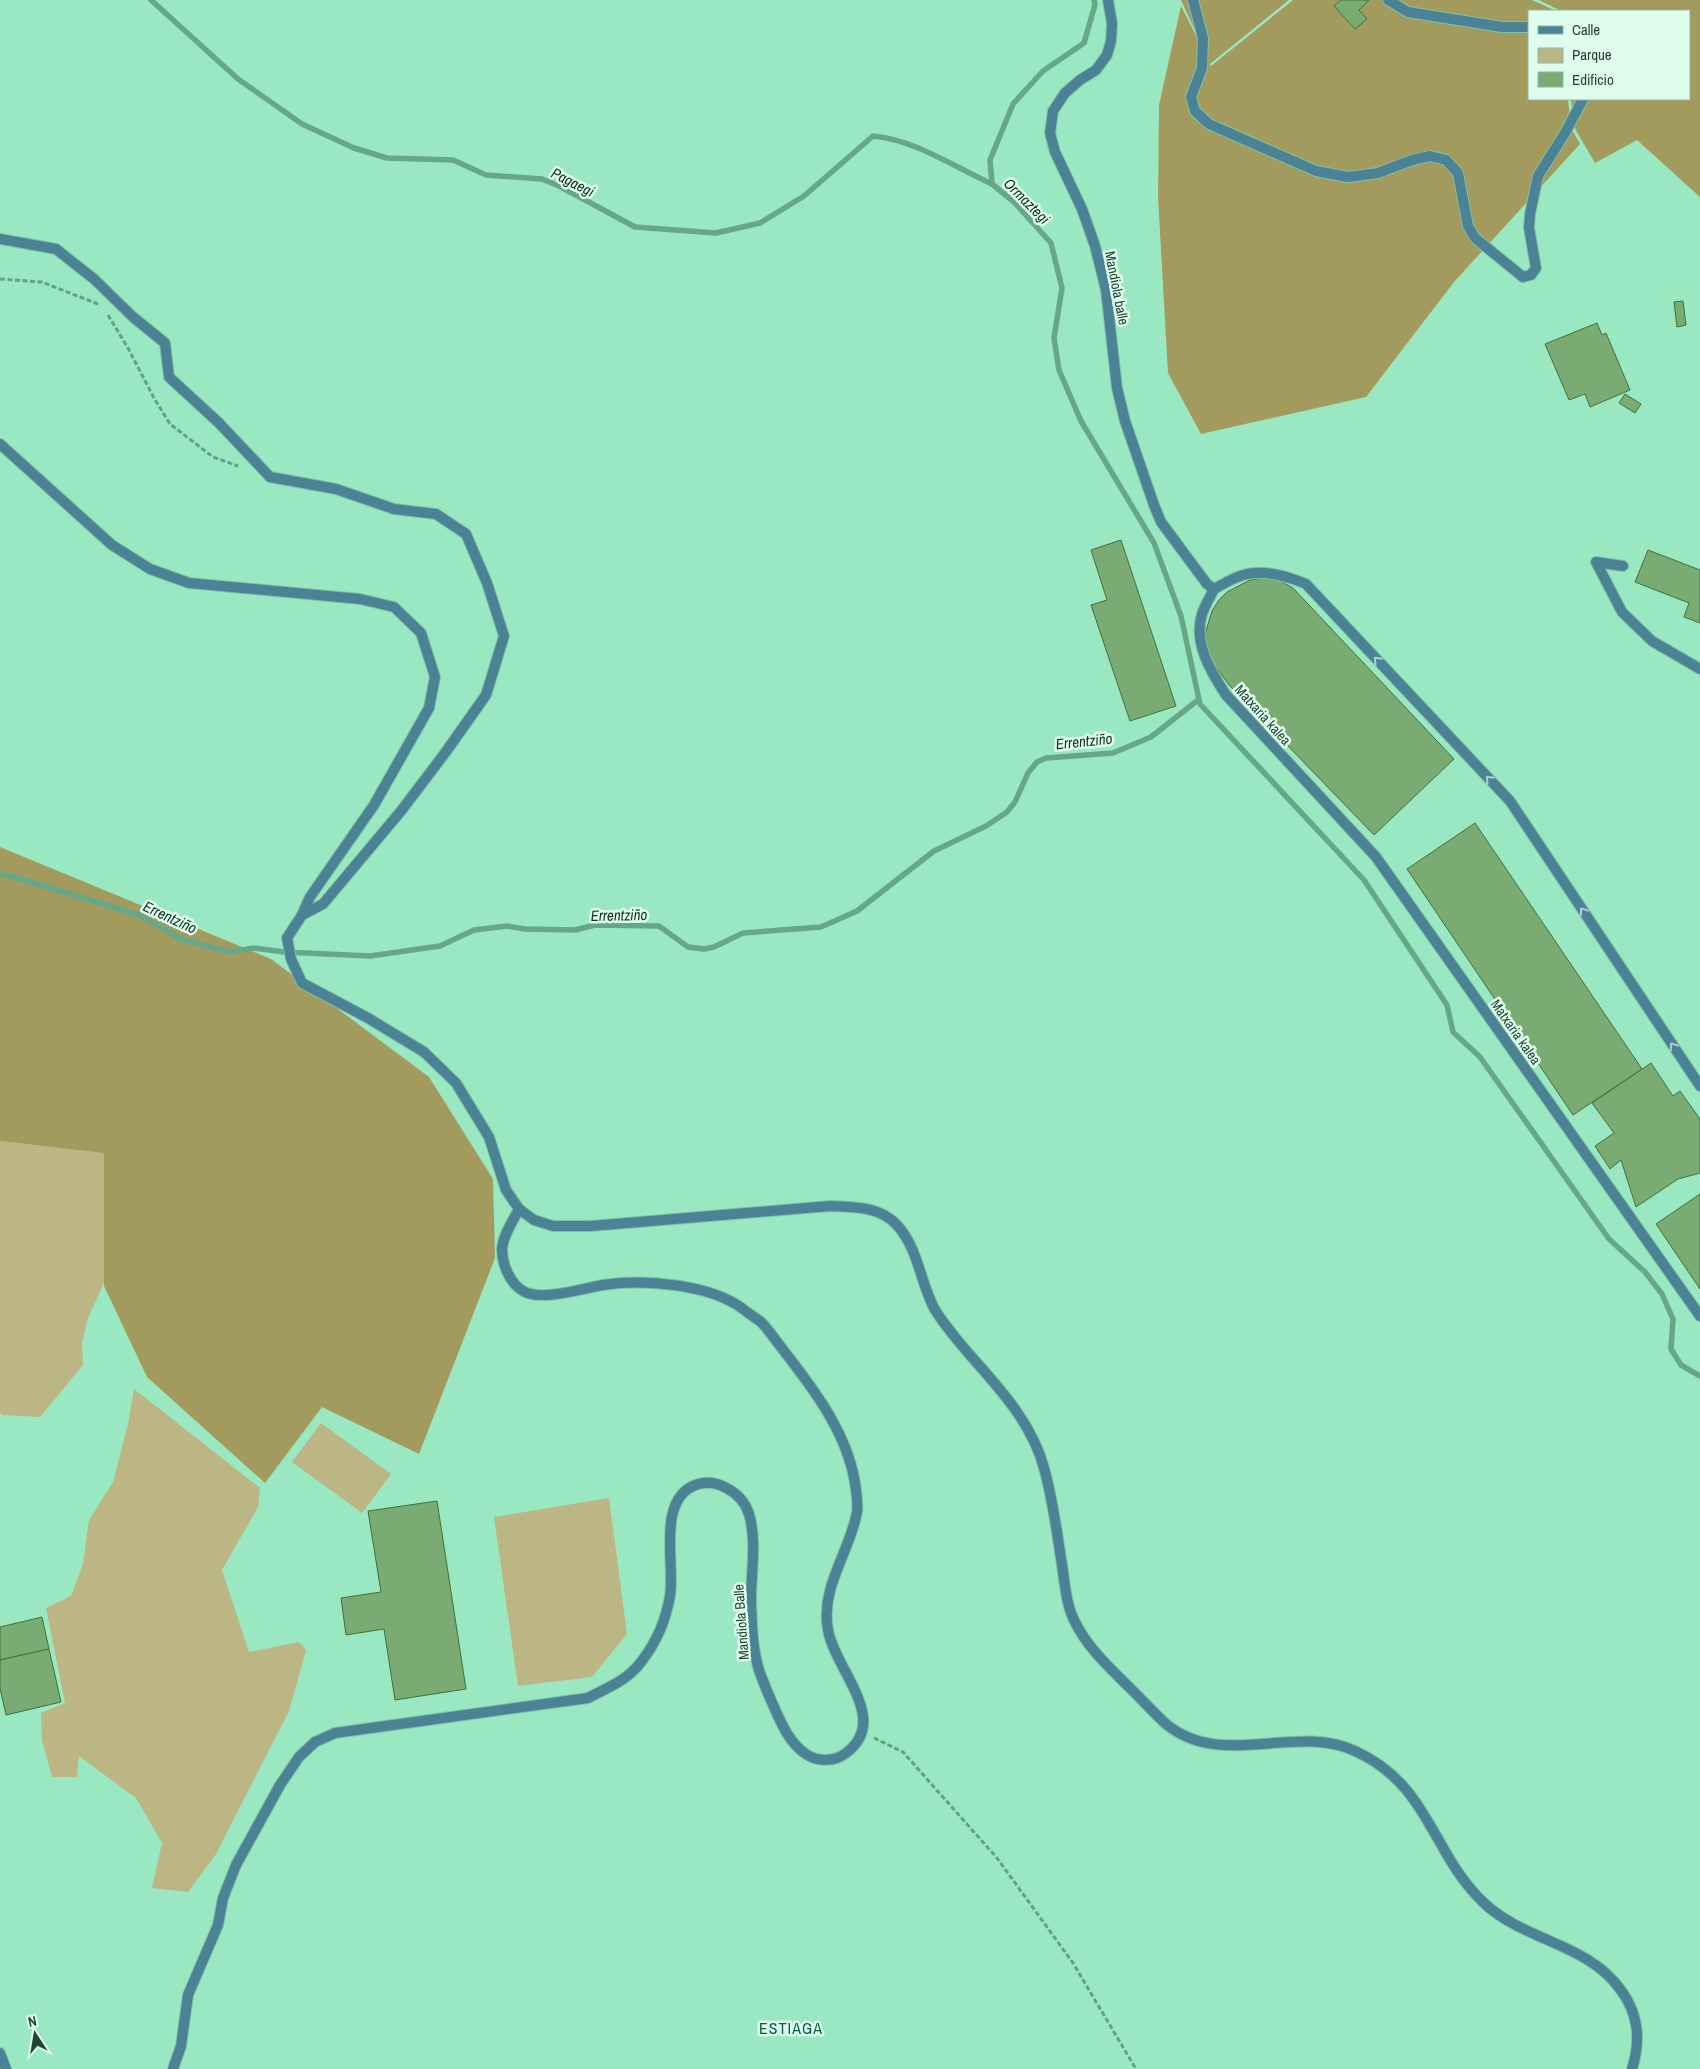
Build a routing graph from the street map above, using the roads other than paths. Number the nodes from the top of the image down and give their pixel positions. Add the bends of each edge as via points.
1 (1108, 0) edge
2 (1193, 0) edge
3 (1388, 0) edge
4 (1528, 28) edge
5 (1582, 100) edge
6 (0, 239) edge
7 (0, 444) edge
8 (1623, 566) dead end
9 (1214, 589) junction
10 (1700, 669) edge
11 (302, 915) junction
12 (1700, 1086) edge
13 (519, 1209) junction
14 (1700, 1316) edge
15 (0, 2053) edge
16 (6, 2069) edge
17 (173, 2069) edge
18 (1632, 2069) edge

1 - 9 street, Mandiola balle via 1112,23 1107,55 1096,70 1065,93 1053,111 1050,133 1095,246 1106,290 1117,388 1154,505 1161,522
2 - 5 street via 1203,38 1202,68 1191,97 1194,112 1209,124 1316,171 1348,177 1378,173 1430,156 1446,160 1458,173 1468,226 1475,238 1523,278 1536,268 1529,228 1538,176
3 - 4 street via 1408,12
6 - 11 street via 56,249 94,278 165,343 169,377 219,422 270,477 336,489 394,509 436,514 466,534 487,583 504,636 486,695 407,803 359,861 323,904
7 - 11 street via 112,545 150,569 189,583 360,599 394,607 421,633 435,677 429,708 374,805 310,897
8 - 10 street via 1596,562 1622,612 1652,641
12 -> 9 street via 1510,801 1306,584 1270,573 1244,574
9 - 14 street, Matxaria kalea via 1202,615 1201,642 1210,670 1226,695 1376,857
11 - 13 street via 287,938 291,959 302,983 424,1052 456,1084 489,1137 506,1190
13 - 17 street, Mandiola Balle via 502,1248 511,1280 524,1292 540,1295 610,1284 654,1283 699,1289 733,1302 762,1323 812,1386 839,1434 854,1470 858,1508 851,1537 827,1601 827,1628 834,1653 860,1701 865,1722 863,1732 855,1746 842,1757 825,1760 808,1756 796,1746 780,1722 759,1672 751,1601 752,1535 748,1513 740,1498 726,1487 707,1484 691,1487 677,1500 670,1526 670,1597 659,1633 640,1664 621,1681 588,1698 335,1733 315,1742 299,1758 280,1785 236,1865 223,1898 218,1925 188,1995 181,2046
13 - 18 street via 534,1220 554,1226 591,1226 830,1206 876,1211 895,1223 909,1240 934,1307 1029,1429 1044,1466 1073,1618 1084,1638 1161,1719 1186,1737 1208,1745 1239,1747 1320,1742 1352,1749 1379,1763 1403,1784 1420,1806 1460,1875 1482,1901 1501,1918 1584,1956 1606,1972 1622,1991 1638,2030 1637,2053
15 - 16 street

